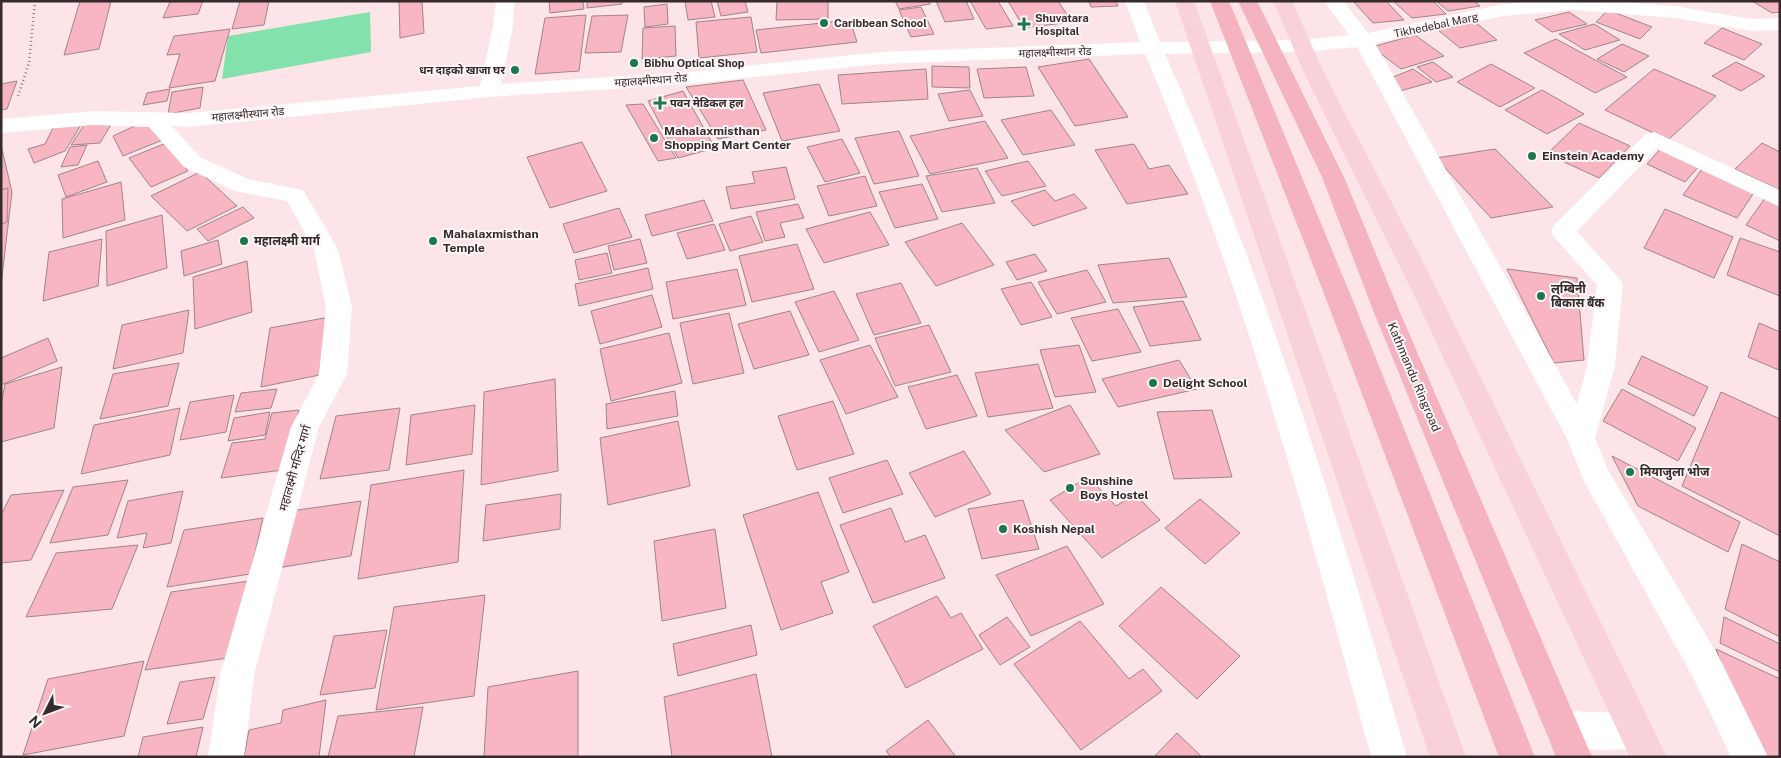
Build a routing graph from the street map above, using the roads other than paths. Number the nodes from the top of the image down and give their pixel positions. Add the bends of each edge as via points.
1 (505, 1) edge
2 (1134, 1) edge
3 (1184, 1) edge
4 (1218, 1) edge
5 (1247, 1) edge
6 (1282, 1) edge
7 (1333, 1) edge
8 (1670, 6) edge
9 (1780, 24) edge
10 (1363, 40) junction
11 (1302, 46) junction
12 (1239, 47) junction
13 (1268, 47) junction
14 (1151, 48) junction
15 (1202, 48) junction
16 (489, 91) junction
17 (133, 118) junction
18 (5, 126) edge
19 (1780, 199) edge
20 (1581, 438) junction
21 (1568, 743) edge
22 (1642, 744) edge
23 (226, 757) edge
24 (1389, 757) edge
25 (1448, 757) edge
26 (1517, 757) edge
27 (1750, 757) edge

1 - 16 street
2 - 14 street
3 - 15 main road
4 - 12 highway
5 - 13 highway, Kathmandu Ringroad
6 - 11 main road
7 - 10 street
8 - 9 street, Tikhedebal Marg via 1751,26
8 - 10 street, Tikhedebal Marg via 1574,4 1504,10
10 - 11 street, Tikhedebal Marg
10 - 20 street
11 - 13 street, महालक्ष्मीस्थान रोड
11 - 22 main road via 1427,294
12 - 13 street, महालक्ष्मीस्थान रोड
12 - 15 street, महालक्ष्मीस्थान रोड
12 - 26 highway
13 - 21 highway, Kathmandu Ringroad via 1333,177
14 - 15 street, महालक्ष्मीस्थान रोड
14 - 16 street, महालक्ष्मीस्थान रोड via 881,58 688,78
14 - 24 street via 1194,140 1237,262 1303,459
15 - 25 main road
16 - 17 street, महालक्ष्मीस्थान रोड via 188,120
17 - 18 street, महालक्ष्मीस्थान रोड
17 - 23 street, महालक्ष्मी मन्दिर मार्ग via 156,122 192,162 243,186 295,196 326,249 339,306 333,374 305,427 238,671
19 - 20 street via 1654,139 1563,231 1610,283 1602,366
20 - 27 street via 1595,474 1708,669
21 - 22 street

